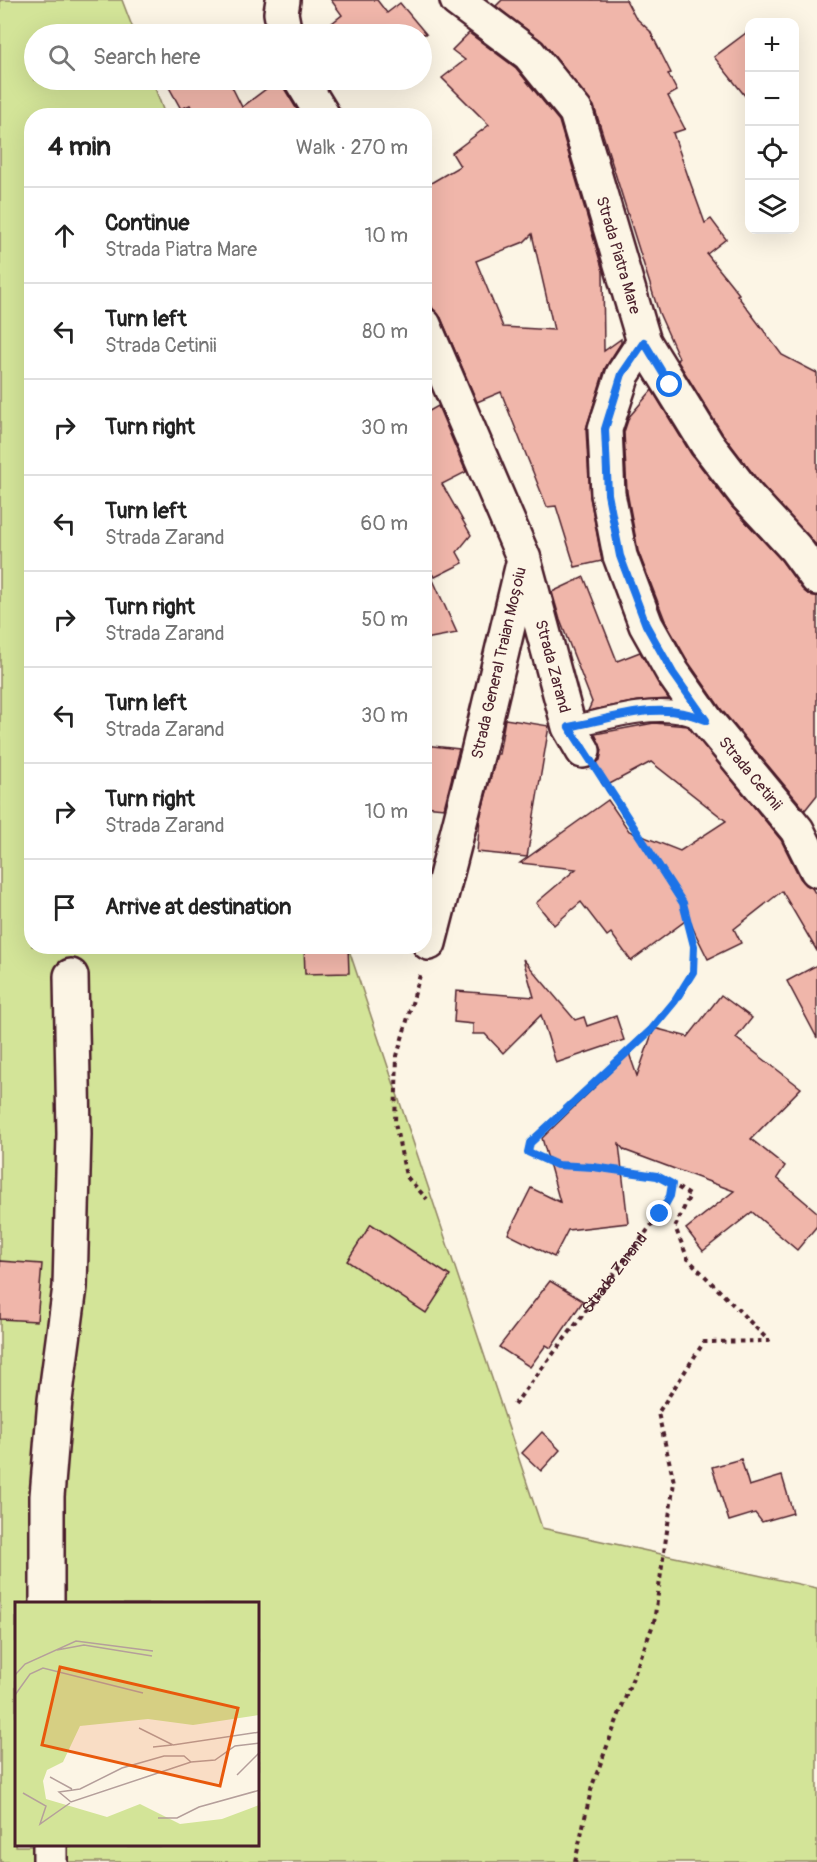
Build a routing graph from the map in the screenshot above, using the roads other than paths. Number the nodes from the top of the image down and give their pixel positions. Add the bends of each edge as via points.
1 (282, 0) edge
2 (457, 0) edge
3 (283, 24) edge
4 (307, 90) edge
5 (317, 108) edge
6 (644, 342) junction
7 (432, 344) edge
8 (524, 559) junction
9 (817, 578) edge
10 (706, 720) junction
11 (576, 739) joint
12 (817, 870) edge
13 (432, 931) edge
14 (71, 976) dead end
15 (47, 1602) edge

1 - 3 street
2 - 6 street, Strada Piatra Mare via 529,54 576,112
4 - 5 street
6 - 9 street, Strada Piatra Mare via 707,444
6 - 10 street, Strada Cetinii via 622,374 605,429 608,494 620,556 646,625
7 - 8 street, Strada General Traian Moșoiu
8 - 11 street, Strada Zarand
8 - 13 street, Strada General Traian Moșoiu
10 - 11 lane via 683,713 646,712
10 - 12 street, Strada Cetinii via 797,830
14 - 15 street via 74,1134 70,1287 47,1496

